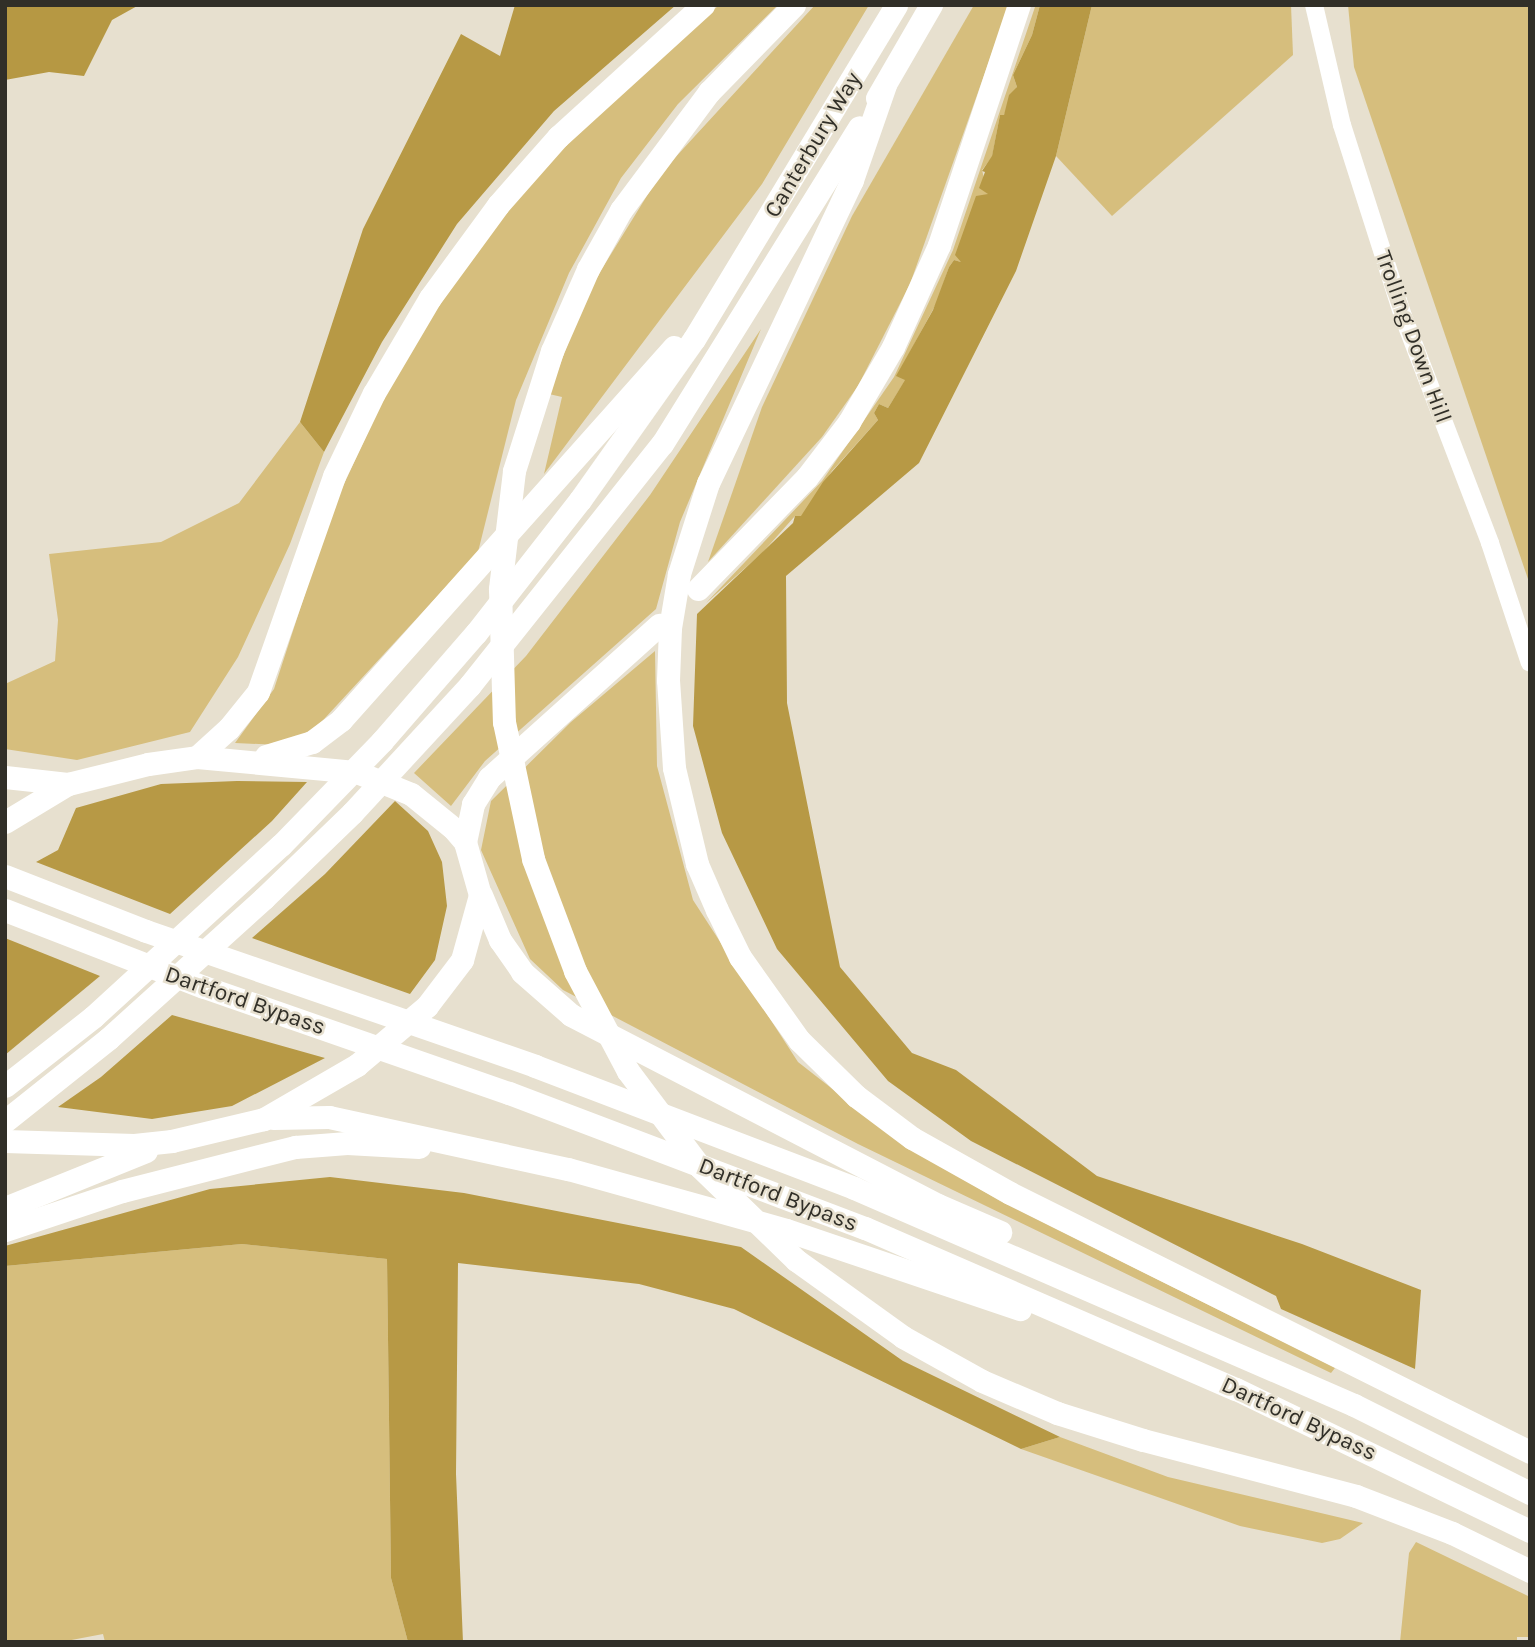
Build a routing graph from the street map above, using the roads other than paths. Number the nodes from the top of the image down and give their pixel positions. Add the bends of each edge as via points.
1 (703, 5) edge
2 (794, 5) edge
3 (896, 5) edge
4 (931, 5) edge
5 (1019, 5) edge
6 (1314, 5) edge
7 (885, 85) junction
8 (729, 284) junction
9 (698, 589) dead end
10 (659, 625) dead end
11 (1530, 663) edge
12 (197, 757) junction
13 (255, 759) junction
14 (5, 778) edge
15 (68, 784) junction
16 (5, 822) edge
17 (465, 842) junction
18 (5, 876) edge
19 (480, 895) junction
20 (5, 910) edge
21 (5, 1086) edge
22 (10, 1118) edge
23 (264, 1119) junction
24 (5, 1141) edge
25 (172, 1141) junction
26 (687, 1200) junction
27 (5, 1208) edge
28 (5, 1230) edge
29 (1183, 1328) junction
30 (1165, 1358) junction
31 (1530, 1452) edge
32 (1530, 1493) edge
33 (1530, 1531) edge
34 (1530, 1572) edge

1 - 12 highway via 558,137 498,205 430,298 374,393 334,476 258,692
2 - 34 highway via 709,92 621,210 551,351 514,471 501,570 502,695 512,774 543,889 597,1018 647,1100 727,1197 796,1260 911,1342 1019,1398 1125,1435 1315,1484 1412,1516
3 - 8 highway, Canterbury Way
4 - 7 highway, Canterbury Way
5 - 9 highway via 939,245 893,347 849,422 807,477
6 - 11 main road, Trolling Down Hill via 1335,101 1403,316 1490,543
7 - 22 highway via 662,444 531,613 352,813 108,1039
7 - 31 highway via 852,180 741,409 691,528 670,628 668,680 674,768 697,864 751,975 830,1073 943,1158
8 - 13 highway via 341,720 304,746
8 - 21 highway via 657,394 529,568 382,741 244,879 93,1017
10 - 17 highway via 489,778 473,804
12 - 13 highway
12 - 15 highway
13 - 17 highway via 378,778 424,804
14 - 15 highway
15 - 16 highway
17 - 19 highway
18 - 29 highway, Dartford Bypass via 159,936 535,1066 854,1188
19 - 23 highway via 462,960 427,1006 335,1078
19 - 29 highway via 500,940 522,972 571,1015
20 - 30 highway, Dartford Bypass via 816,1209
23 - 25 highway
23 - 26 highway via 329,1116
24 - 25 highway via 105,1146
25 - 27 highway
26 - 28 highway via 427,1149 330,1143 209,1168
26 - 30 highway
29 - 32 highway, Dartford Bypass via 1354,1405
30 - 33 highway, Dartford Bypass via 1338,1436

